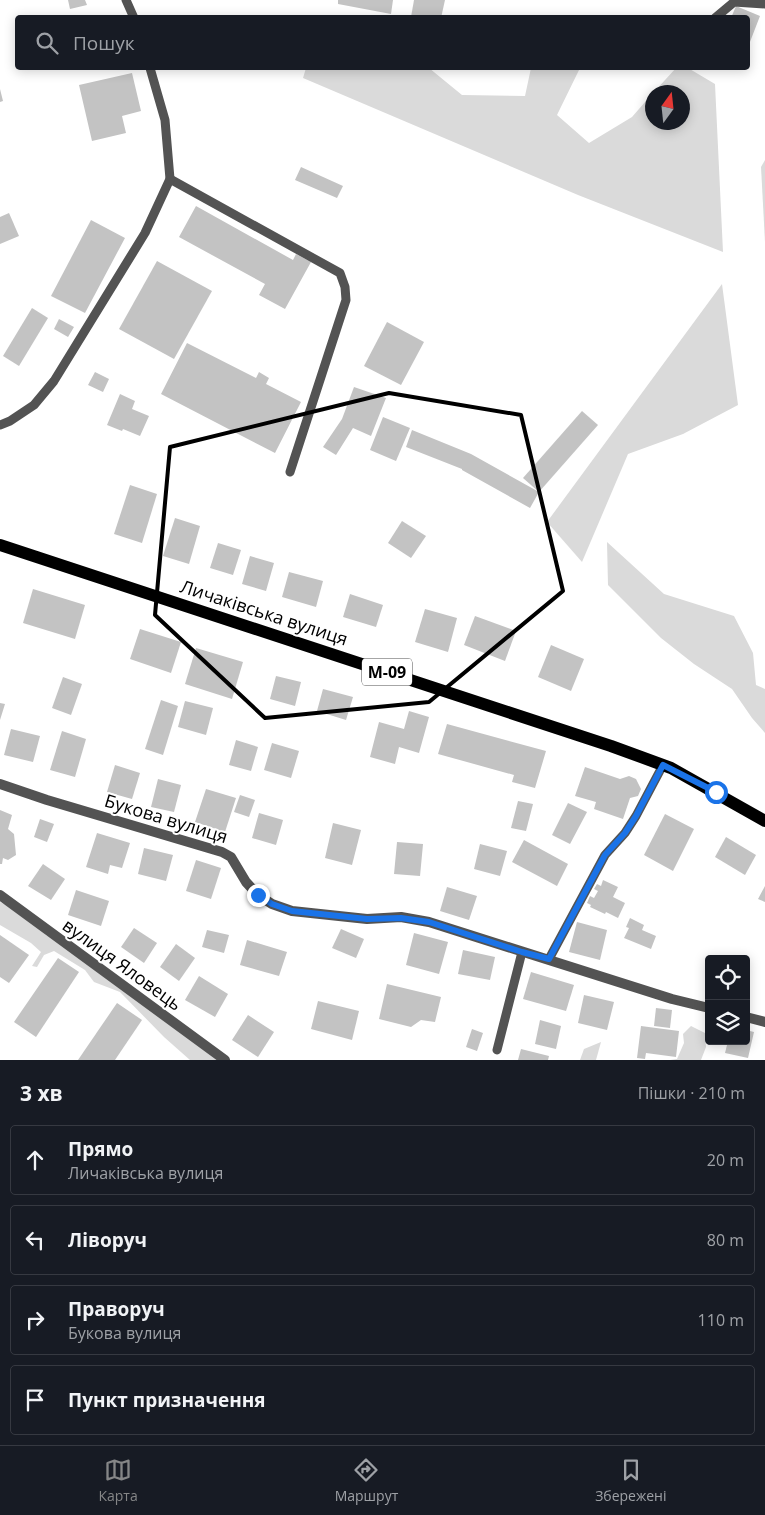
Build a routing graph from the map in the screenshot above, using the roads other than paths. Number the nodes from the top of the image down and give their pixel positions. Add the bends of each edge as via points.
1 (126, 0) edge
2 (765, 4) edge
3 (133, 15) edge
4 (719, 15) edge
5 (151, 70) edge
6 (170, 179) junction
7 (0, 426) edge
8 (290, 472) dead end
9 (0, 545) edge
10 (663, 765) junction
11 (0, 784) edge
12 (765, 821) edge
13 (0, 895) edge
14 (522, 952) junction
15 (549, 959) junction
16 (705, 1007) edge
17 (750, 1019) edge
18 (765, 1022) edge
19 (497, 1050) dead end
20 (225, 1060) edge

1 - 3 lane
2 - 4 lane via 734,2
5 - 6 lane via 165,120
6 - 7 lane via 145,233 54,381 34,405
6 - 8 lane via 340,272 346,300
9 - 10 main road, Личаківська вулиця / М-09
10 - 12 main road, Личаківська вулиця / М-09
10 - 15 lane via 636,816 605,855
11 - 14 street, Букова вулиця via 222,852 231,857 258,895 292,911 429,922
13 - 20 street, вулиця Яловець
14 - 15 street, Букова вулиця
14 - 19 lane
15 - 16 street, Букова вулиця via 672,1000
17 - 18 street

